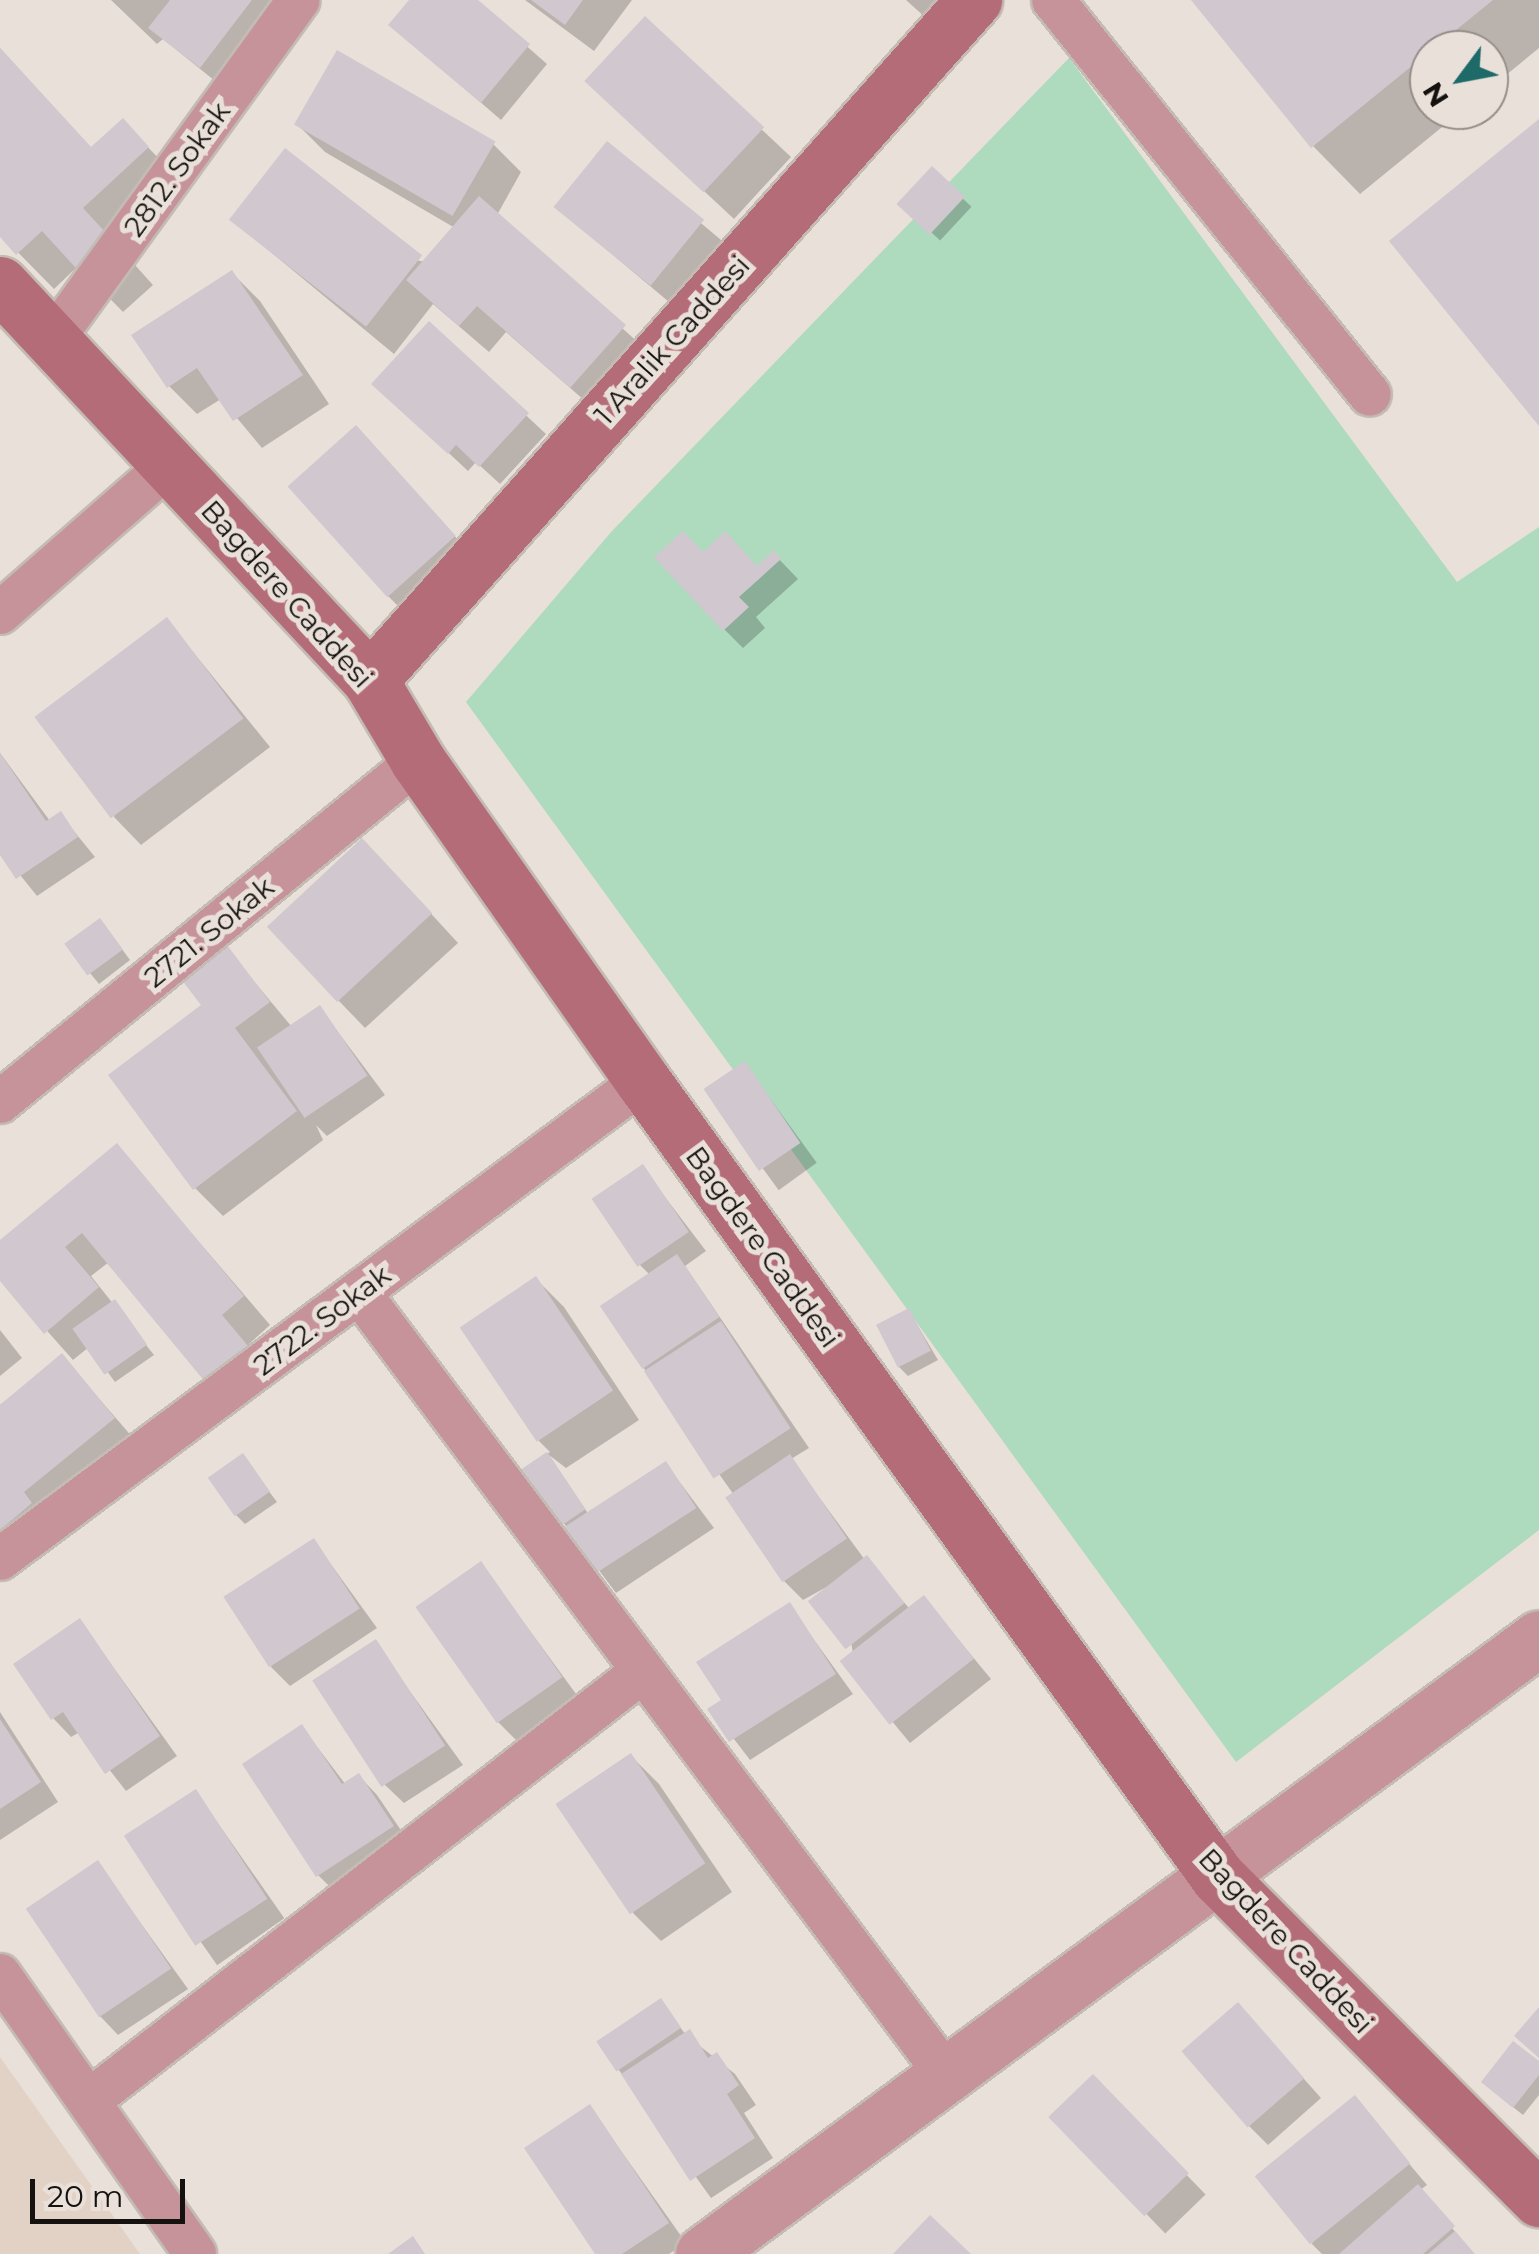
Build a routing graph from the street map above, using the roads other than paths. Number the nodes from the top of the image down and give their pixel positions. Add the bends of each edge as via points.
1 (299, 0) edge
2 (974, 0) edge
3 (1053, 0) edge
4 (0, 284) edge
5 (54, 338) junction
6 (1370, 395) dead end
7 (169, 465) junction
8 (0, 613) edge
9 (370, 680) junction
10 (418, 761) junction
11 (644, 1080) junction
12 (0, 1102) edge
13 (359, 1292) junction
14 (0, 1559) edge
15 (1539, 1638) edge
16 (642, 1672) junction
17 (1218, 1877) junction
18 (0, 1975) edge
19 (945, 2073) junction
20 (90, 2100) junction
21 (1539, 2199) edge
22 (194, 2254) edge
23 (703, 2254) edge

1 - 5 street, 2812. Sokak
2 - 9 main road, 1 Aralik Caddesi
3 - 6 street
4 - 5 main road, Bagdere Caddesi
5 - 7 main road, Bagdere Caddesi
7 - 8 street
7 - 9 main road, Bagdere Caddesi
9 - 10 main road, Bagdere Caddesi
10 - 11 main road, Bagdere Caddesi
10 - 12 street, 2721. Sokak
11 - 13 street, 2722. Sokak
11 - 17 main road, Bagdere Caddesi
13 - 14 street, 2722. Sokak
13 - 16 street
15 - 17 street
16 - 19 street
16 - 20 street
17 - 19 street
17 - 21 main road, Bagdere Caddesi
18 - 20 street
19 - 23 street
20 - 22 street

